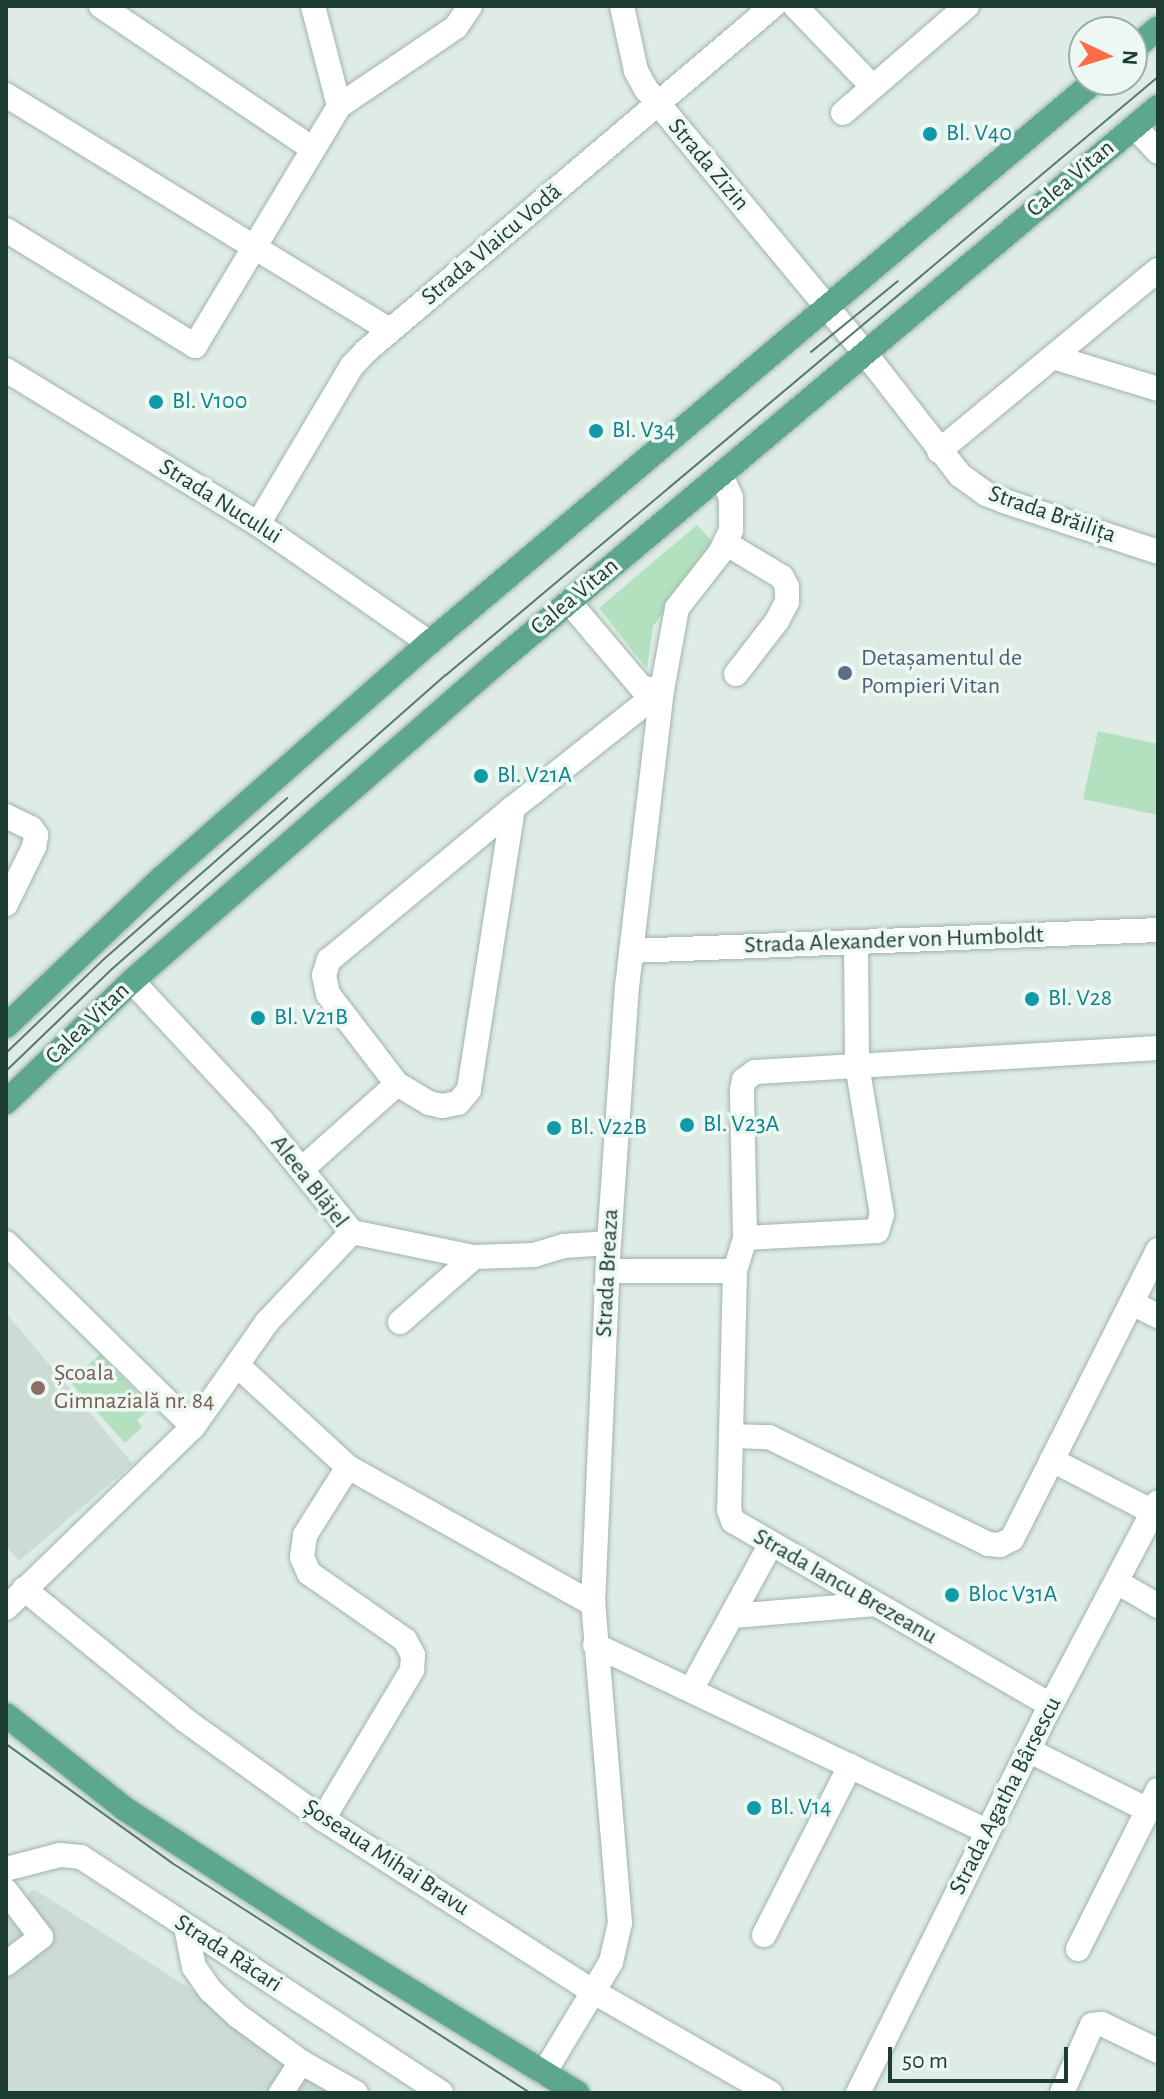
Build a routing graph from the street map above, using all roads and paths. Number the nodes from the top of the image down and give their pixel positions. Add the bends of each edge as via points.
1 (101, 6) edge
2 (313, 6) edge
3 (470, 6) edge
4 (622, 6) edge
5 (773, 6) edge
6 (795, 6) edge
7 (967, 6) edge
8 (872, 86) junction
9 (6, 95) edge
10 (1077, 96) edge
11 (339, 106) junction
12 (658, 106) junction
13 (1158, 107) edge
14 (843, 113) dead end
15 (1135, 127) junction
16 (313, 149) junction
17 (1158, 152) edge
18 (6, 230) edge
19 (254, 250) junction
20 (1158, 270) edge
21 (827, 307) junction
22 (390, 330) junction
23 (865, 353) junction
24 (1053, 357) junction
25 (6, 370) edge
26 (1158, 389) edge
27 (939, 451) junction
28 (721, 475) junction
29 (258, 524) junction
30 (727, 544) junction
31 (1158, 552) edge
32 (569, 602) junction
33 (429, 643) junction
34 (736, 674) dead end
35 (662, 690) junction
36 (513, 808) junction
37 (6, 816) edge
38 (6, 904) edge
39 (1158, 930) edge
40 (856, 944) junction
41 (631, 951) junction
42 (132, 981) junction
43 (6, 1026) edge
44 (1158, 1048) edge
45 (857, 1065) junction
46 (397, 1084) junction
47 (6, 1102) edge
48 (302, 1169) junction
49 (352, 1232) junction
50 (745, 1238) junction
51 (6, 1243) edge
52 (609, 1243) junction
53 (1158, 1250) edge
54 (474, 1257) junction
55 (608, 1271) junction
56 (735, 1271) junction
57 (1132, 1303) junction
58 (1158, 1316) edge
59 (400, 1322) dead end
60 (237, 1365) junction
61 (193, 1427) junction
62 (731, 1436) junction
63 (1052, 1460) junction
64 (348, 1467) junction
65 (1155, 1507) edge
66 (771, 1544) junction
67 (1117, 1582) junction
68 (24, 1589) junction
69 (593, 1604) junction
70 (875, 1604) junction
71 (1158, 1606) edge
72 (6, 1608) edge
73 (733, 1616) junction
74 (595, 1645) junction
75 (692, 1688) junction
76 (1051, 1705) junction
77 (6, 1715) edge
78 (1028, 1750) junction
79 (850, 1766) junction
80 (1155, 1796) edge
81 (323, 1819) junction
82 (987, 1831) junction
83 (6, 1869) edge
84 (6, 1891) edge
85 (186, 1927) junction
86 (764, 1935) dead end
87 (1078, 1949) dead end
88 (6, 1964) edge
89 (594, 1992) junction
90 (1158, 2051) edge
91 (301, 2062) junction
92 (544, 2073) junction
93 (281, 2093) edge
94 (356, 2093) edge
95 (441, 2093) edge
96 (577, 2093) edge
97 (770, 2093) edge
98 (858, 2093) edge
99 (1062, 2093) edge

1 - 16 street
2 - 11 street
3 - 11 street via 456,27
4 - 12 street, Strada Zizin via 636,71
5 - 12 street, Strada Vlaicu Vodă
6 - 8 street
7 - 8 street
8 - 14 street
9 - 19 street
10 - 21 main road
11 - 16 street
12 - 21 street, Strada Zizin
12 - 22 street, Strada Vlaicu Vodă
13 - 15 main road, Calea Vitan
15 - 17 street
15 - 23 main road, Calea Vitan
16 - 19 street
18 - 19 street via 195,346
19 - 22 street
20 - 24 street
21 - 23 street, Strada Zizin
21 - 33 main road
22 - 29 street, Strada Vlaicu Vodă via 352,366
23 - 27 street, Strada Brăilița
23 - 28 main road, Calea Vitan
24 - 26 street
24 - 27 street
25 - 29 street, Strada Nucului
27 - 31 street, Strada Brăilița via 986,494
28 - 30 street via 733,514
28 - 32 main road, Calea Vitan
29 - 33 street, Strada Nucului
30 - 34 street via 782,577 787,587 787,602 777,621
30 - 35 street, Strada Breaza via 677,608
32 - 35 street via 642,688
32 - 42 main road, Calea Vitan
33 - 43 main road via 162,878
35 - 36 street
35 - 41 street, Strada Breaza
36 - 46 street via 469,1090 458,1103 442,1106
36 - 46 street via 329,960 324,975 328,994
37 - 38 street via 36,835
39 - 40 street, Strada Alexander von Humboldt
40 - 41 street, Strada Alexander von Humboldt
40 - 45 street
41 - 52 street, Strada Breaza
42 - 47 main road, Calea Vitan
42 - 48 street, Aleea Blăjel
44 - 45 street
45 - 50 street, Strada Iancu Brezeanu via 755,1072 744,1080
45 - 50 street via 882,1214 877,1231
46 - 48 street
48 - 49 street, Aleea Blăjel
49 - 54 street
49 - 60 street, Aleea Blăjel via 267,1322
50 - 56 street, Strada Iancu Brezeanu
51 - 61 street
52 - 54 street via 564,1246 534,1255
52 - 55 street, Strada Breaza
53 - 57 street
54 - 59 street
55 - 56 street
55 - 69 street, Strada Breaza
56 - 62 street, Strada Iancu Brezeanu
57 - 58 street
57 - 63 street
60 - 61 street, Aleea Blăjel
60 - 64 street
61 - 68 street, Aleea Blăjel
62 - 63 street via 769,1437 988,1544 1000,1545 1012,1539
62 - 66 street, Strada Iancu Brezeanu via 733,1521
63 - 65 street
64 - 69 street
64 - 81 street via 305,1535 302,1557 309,1573 405,1640 413,1655 412,1670
65 - 67 street, Strada Agatha Bârsescu
66 - 70 street, Strada Iancu Brezeanu
66 - 73 street
67 - 71 street
67 - 76 street, Strada Agatha Bârsescu
68 - 72 street, Aleea Blăjel
68 - 81 street, Șoseaua Mihai Bravu via 185,1720
69 - 74 street, Strada Breaza
70 - 73 street
70 - 76 street, Strada Iancu Brezeanu
73 - 75 street
74 - 75 street
74 - 89 street, Strada Breaza via 620,1923 611,1962
75 - 79 street
76 - 78 street, Strada Agatha Bârsescu
77 - 92 main road via 125,1809
78 - 80 street
78 - 82 street, Strada Agatha Bârsescu
79 - 82 street
79 - 86 street
80 - 87 street
81 - 89 street, Șoseaua Mihai Bravu
82 - 98 street, Strada Agatha Bârsescu
83 - 85 street, Strada Răcari via 60,1855 81,1857
84 - 88 street via 41,1937
85 - 91 street via 194,1967 211,1991
85 - 95 street, Strada Răcari
89 - 92 street, Strada Breaza
89 - 97 street, Șoseaua Mihai Bravu
90 - 99 street via 1102,2024 1092,2025
91 - 93 street
91 - 94 street
92 - 96 main road

